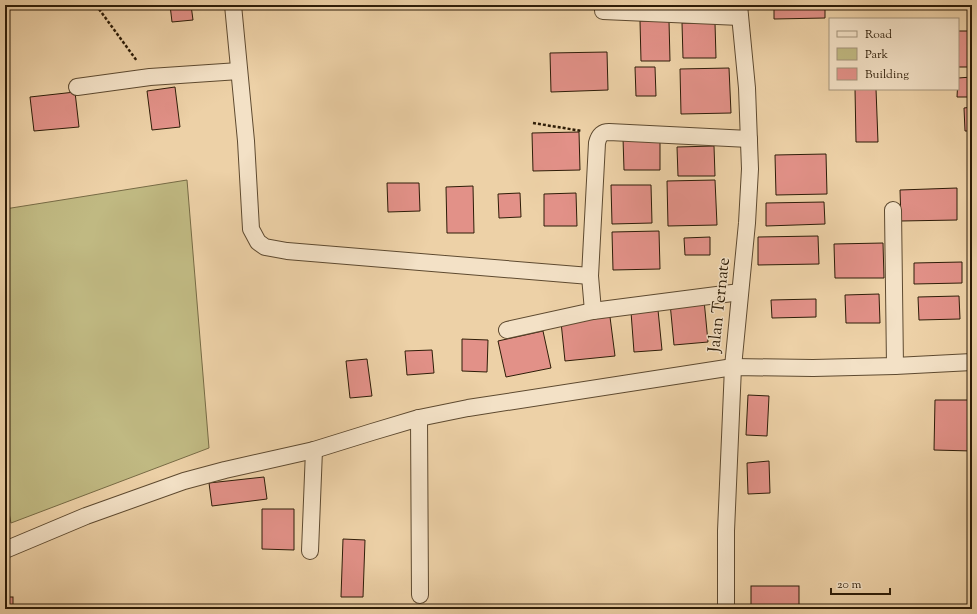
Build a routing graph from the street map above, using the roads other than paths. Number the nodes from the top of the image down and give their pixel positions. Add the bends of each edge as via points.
1 (233, 5) edge
2 (603, 11) dead end
3 (740, 11) edge
4 (239, 71) junction
5 (77, 87) dead end
6 (749, 139) junction
7 (892, 210) dead end
8 (590, 276) junction
9 (740, 292) junction
10 (593, 312) junction
11 (506, 330) dead end
12 (972, 362) edge
13 (895, 366) junction
14 (733, 367) junction
15 (419, 418) junction
16 (314, 450) junction
17 (5, 550) edge
18 (310, 551) dead end
19 (420, 595) dead end
20 (726, 609) edge

1 - 4 street
2 - 3 street
3 - 6 street, Jalan Ternate
4 - 5 street via 150,77
4 - 8 street via 251,230 258,242 265,247
6 - 8 street via 609,132 600,134 597,143
6 - 9 street, Jalan Ternate via 749,200
7 - 13 street
8 - 10 street
9 - 10 street
9 - 14 street, Jalan Ternate
10 - 11 street
12 - 13 street
13 - 14 street
14 - 15 street via 468,408
14 - 20 street, Jalan Ternate via 726,531
15 - 16 street
15 - 19 street
16 - 17 street via 184,481 86,516
16 - 18 street

